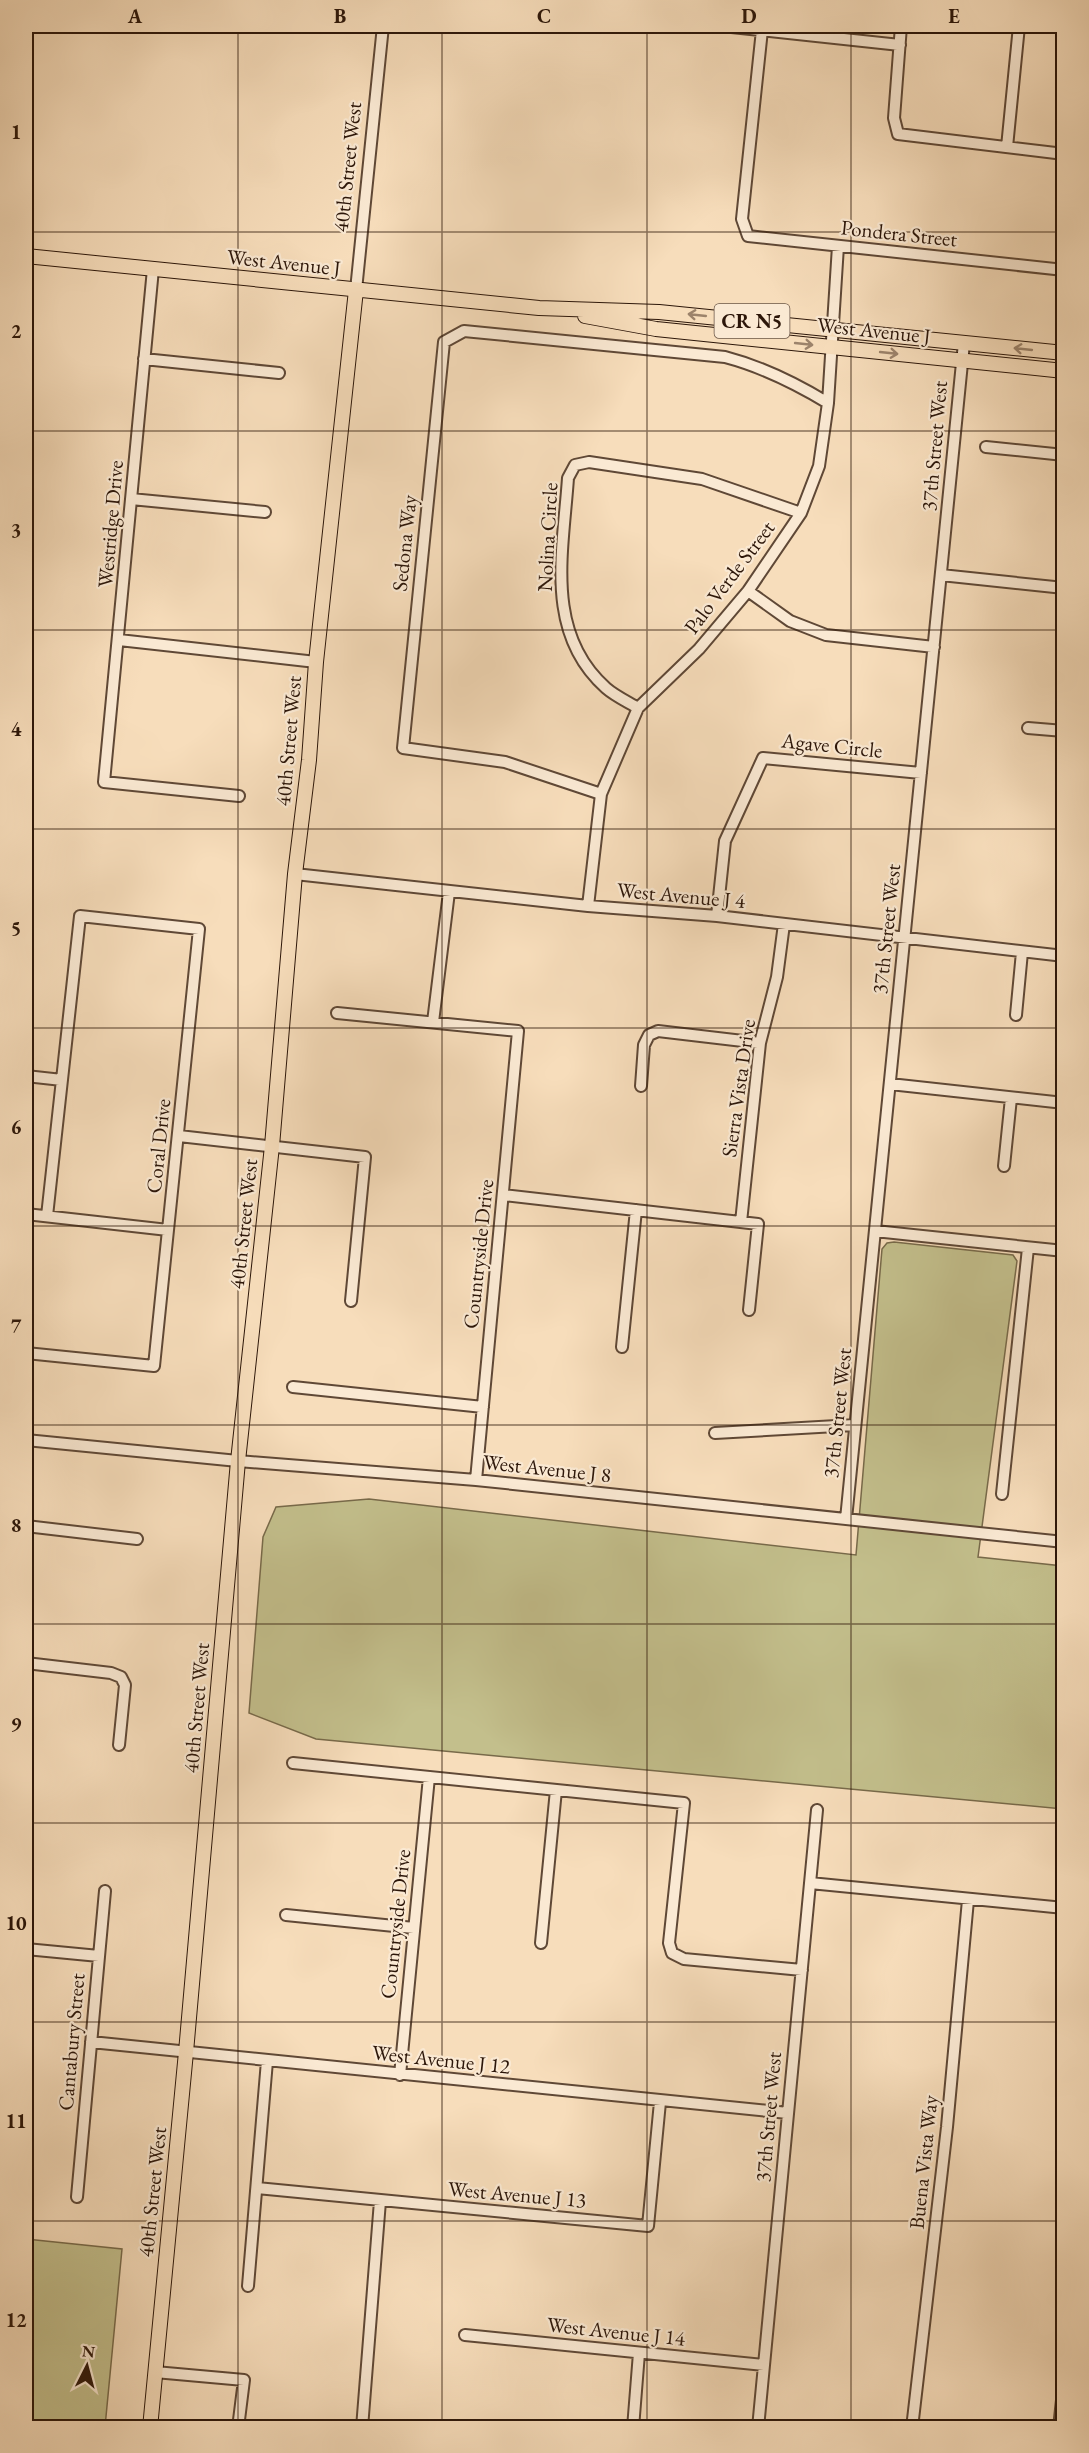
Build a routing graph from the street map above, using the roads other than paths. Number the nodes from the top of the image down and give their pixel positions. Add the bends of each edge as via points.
1 (383, 26) edge
2 (722, 26) edge
3 (901, 26) edge
4 (1019, 26) edge
5 (762, 30) junction
6 (900, 45) junction
7 (1006, 147) junction
8 (1064, 154) edge
9 (838, 246) junction
10 (26, 256) edge
11 (153, 269) junction
12 (1064, 270) edge
13 (356, 290) junction
14 (538, 308) junction
15 (833, 329) junction
16 (964, 343) junction
17 (831, 347) junction
18 (1064, 353) edge
19 (144, 359) junction
20 (962, 360) junction
21 (1064, 371) edge
22 (279, 373) dead end
23 (828, 403) junction
24 (986, 447) dead end
25 (1064, 455) edge
26 (131, 499) junction
27 (266, 512) dead end
28 (801, 513) junction
29 (941, 575) junction
30 (1064, 588) edge
31 (748, 591) junction
32 (119, 640) junction
33 (934, 647) junction
34 (315, 662) junction
35 (638, 708) junction
36 (1028, 728) dead end
37 (1064, 731) edge
38 (921, 773) junction
39 (601, 794) junction
40 (240, 796) dead end
41 (295, 874) junction
42 (449, 892) junction
43 (588, 906) junction
44 (717, 916) junction
45 (784, 924) junction
46 (904, 938) junction
47 (1022, 952) junction
48 (1064, 956) edge
49 (337, 1013) dead end
50 (1016, 1015) dead end
51 (433, 1022) junction
52 (760, 1043) junction
53 (26, 1076) edge
54 (62, 1080) junction
55 (890, 1084) junction
56 (641, 1086) dead end
57 (1011, 1098) junction
58 (1064, 1103) edge
59 (179, 1136) junction
60 (272, 1146) junction
61 (1004, 1166) dead end
62 (504, 1195) junction
63 (636, 1210) junction
64 (26, 1214) edge
65 (47, 1216) junction
66 (741, 1222) junction
67 (168, 1230) junction
68 (875, 1231) junction
69 (1028, 1248) junction
70 (1064, 1251) edge
71 (351, 1301) dead end
72 (748, 1310) dead end
73 (622, 1347) dead end
74 (26, 1353) edge
75 (293, 1387) dead end
76 (483, 1407) junction
77 (855, 1425) junction
78 (715, 1433) dead end
79 (26, 1440) edge
80 (238, 1461) junction
81 (476, 1480) junction
82 (1002, 1494) dead end
83 (846, 1519) junction
84 (26, 1526) edge
85 (136, 1539) dead end
86 (1064, 1542) edge
87 (26, 1663) edge
88 (119, 1745) dead end
89 (293, 1763) dead end
90 (429, 1777) junction
91 (556, 1790) junction
92 (817, 1810) dead end
93 (810, 1883) junction
94 (105, 1891) dead end
95 (968, 1900) junction
96 (1064, 1908) edge
97 (286, 1915) dead end
98 (414, 1928) junction
99 (541, 1943) dead end
100 (26, 1949) edge
101 (99, 1956) junction
102 (802, 1970) junction
103 (91, 2042) junction
104 (186, 2052) junction
105 (267, 2061) junction
106 (400, 2075) junction
107 (660, 2102) junction
108 (788, 2114) junction
109 (257, 2188) junction
110 (77, 2197) dead end
111 (380, 2201) junction
112 (248, 2286) dead end
113 (465, 2335) dead end
114 (639, 2353) junction
115 (764, 2365) junction
116 (155, 2372) junction
117 (1064, 2381) edge
118 (1063, 2395) edge
119 (150, 2427) edge
120 (238, 2427) edge
121 (362, 2427) edge
122 (633, 2427) edge
123 (758, 2427) edge
124 (912, 2427) edge
125 (1059, 2427) edge

1 - 13 street, 40th Street West
2 - 5 street
3 - 6 street
4 - 7 street
5 - 6 street
5 - 9 street, Pondera Street via 742,219 748,236
6 - 7 street via 894,117 898,134
7 - 8 street
9 - 12 street, Pondera Street
9 - 15 street, Palo Verde Street
10 - 11 main road, West Avenue J
11 - 13 main road, West Avenue J
11 - 19 street, Westridge Drive
13 - 14 main road, West Avenue J
13 - 34 main road, 40th Street West
15 -> 14 main road, West Avenue J / CR N5 via 659,312
14 -> 17 main road, West Avenue J / CR N5 via 656,329
15 - 16 main road, West Avenue J / CR N5
15 - 17 street, Palo Verde Street
18 -> 16 main road, West Avenue J / CR N5
16 - 20 street, 37th Street West
17 -> 20 main road, West Avenue J / CR N5
17 - 23 street, Palo Verde Street
19 - 22 street
19 - 26 street, Westridge Drive
20 - 21 main road, West Avenue J / CR N5
20 - 29 street, 37th Street West
23 - 28 street, Palo Verde Street via 819,466
23 - 39 street, Sedona Way via 780,376 725,357 464,331 444,342 403,748 505,762
24 - 25 street
26 - 27 street
26 - 32 street, Westridge Drive
28 - 31 street, Palo Verde Street
28 - 35 street, Nolina Circle via 702,479 589,462 575,465 568,478 560,587 566,627 576,653 606,688
29 - 30 street
29 - 33 street, 37th Street West
31 - 33 street via 790,621 826,635
31 - 35 street, Palo Verde Street via 699,649
32 - 34 street
32 - 40 street, Westridge Drive via 104,782
33 - 38 street, 37th Street West
34 - 41 main road, 40th Street West via 309,760
35 - 39 street, Palo Verde Street
36 - 37 street
38 - 44 street, Agave Circle via 763,758 725,841
38 - 46 street, 37th Street West
39 - 43 street, Palo Verde Street
41 - 42 street, West Avenue J 4
41 - 60 main road, 40th Street West
42 - 43 street, West Avenue J 4
42 - 51 street
43 - 44 street, West Avenue J 4
44 - 45 street, West Avenue J 4
45 - 46 street, West Avenue J 4
45 - 52 street, Sierra Vista Drive via 777,977
46 - 47 street, West Avenue J 4
46 - 55 street, 37th Street West
47 - 48 street, West Avenue J 4
47 - 50 street
49 - 51 street
51 - 62 street, Countryside Drive via 518,1031
52 - 56 street via 658,1031 649,1035 644,1045
52 - 66 street, Sierra Vista Drive
53 - 54 street
54 - 59 street, Coral Drive via 80,916 199,929
54 - 65 street
55 - 57 street
55 - 68 street, 37th Street West
57 - 58 street
57 - 61 street
59 - 60 street
59 - 67 street, Coral Drive
60 - 71 street via 365,1157
60 - 80 main road, 40th Street West
62 - 63 street
62 - 76 street, Countryside Drive
63 - 66 street
63 - 73 street
64 - 65 street
65 - 67 street
66 - 72 street via 758,1224
67 - 74 street, Coral Drive via 154,1366
68 - 69 street
68 - 77 street, 37th Street West
69 - 70 street
69 - 82 street
75 - 76 street
76 - 81 street, Countryside Drive
77 - 78 street
77 - 83 street, 37th Street West
79 - 80 street, West Avenue J 8
80 - 81 street, West Avenue J 8
80 - 104 main road, 40th Street West
81 - 83 street, West Avenue J 8
83 - 86 street, West Avenue J 8
84 - 85 street
87 - 88 street via 121,1677 125,1685
89 - 90 street
90 - 91 street
90 - 98 street, Countryside Drive
91 - 99 street
91 - 102 street via 684,1803 669,1943 672,1953 684,1959
92 - 93 street, 37th Street West
93 - 95 street
93 - 102 street, 37th Street West
94 - 101 street, Cantabury Street
95 - 96 street
95 - 124 street, Buena Vista Way via 947,2127
97 - 98 street
98 - 106 street, Countryside Drive
100 - 101 street
101 - 103 street, Cantabury Street
102 - 108 street, 37th Street West
103 - 104 street, West Avenue J 12
103 - 110 street, Cantabury Street
104 - 105 street, West Avenue J 12
104 - 116 main road, 40th Street West
105 - 106 street, West Avenue J 12
105 - 109 street
106 - 107 street, West Avenue J 12
107 - 108 street, West Avenue J 12
107 - 111 street, West Avenue J 13 via 648,2226
108 - 115 street, 37th Street West
109 - 111 street, West Avenue J 13
109 - 112 street
111 - 121 street
113 - 114 street, West Avenue J 14
114 - 115 street, West Avenue J 14
114 - 122 street
115 - 123 street, 37th Street West
116 - 119 main road, 40th Street West
116 - 120 street via 244,2380
117 - 118 street
118 - 125 street

